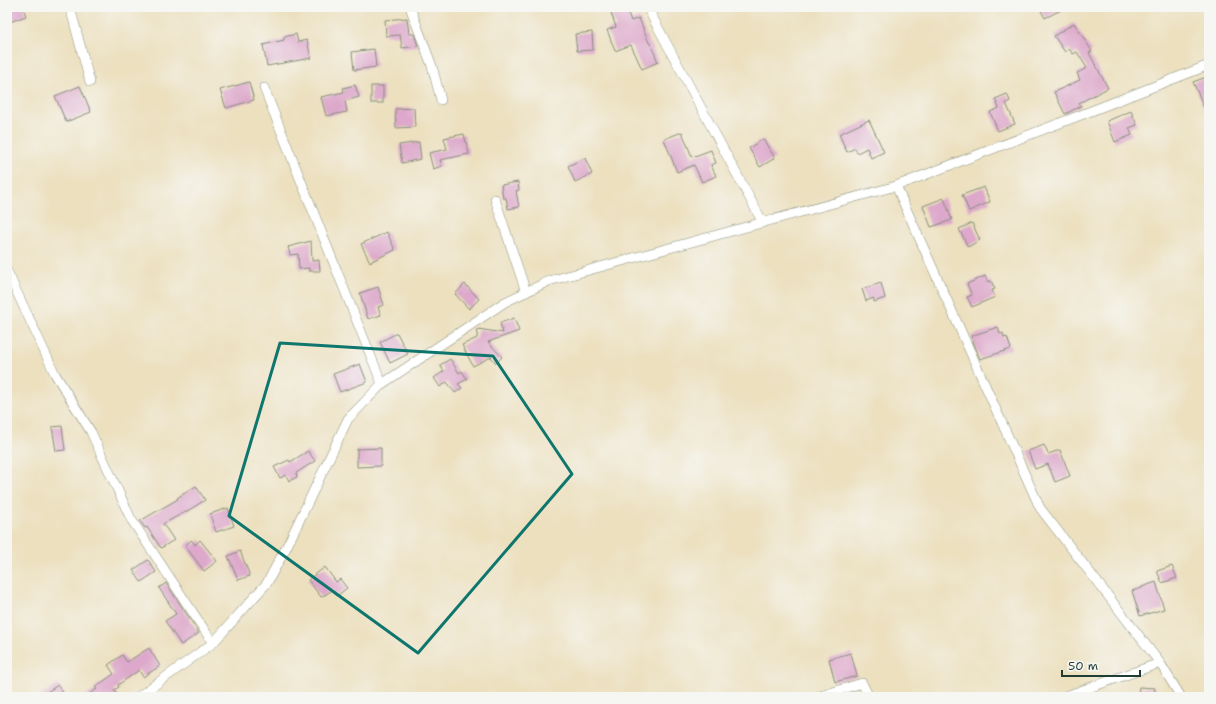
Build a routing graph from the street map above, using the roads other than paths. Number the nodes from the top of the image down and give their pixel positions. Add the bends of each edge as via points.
1 (70, 7) edge
2 (410, 7) edge
3 (647, 7) edge
4 (1209, 64) edge
5 (90, 82) dead end
6 (264, 88) dead end
7 (441, 100) dead end
8 (896, 186) junction
9 (495, 199) dead end
10 (763, 223) junction
11 (7, 271) edge
12 (526, 292) junction
13 (382, 384) junction
14 (213, 643) junction
15 (1160, 663) junction
16 (138, 697) edge
17 (817, 697) edge
18 (869, 697) edge
19 (1063, 697) edge
20 (1181, 697) edge

1 - 5 street
2 - 7 street via 432,66
3 - 10 street
4 - 8 street
6 - 13 street
8 - 10 street
8 - 15 street via 1040,508
9 - 12 street
10 - 12 street via 549,281
11 - 14 street via 55,374 91,432 131,519
12 - 13 street via 505,302
13 - 14 street via 348,419 267,583
14 - 16 street
15 - 19 street
15 - 20 street
17 - 18 street via 862,683

